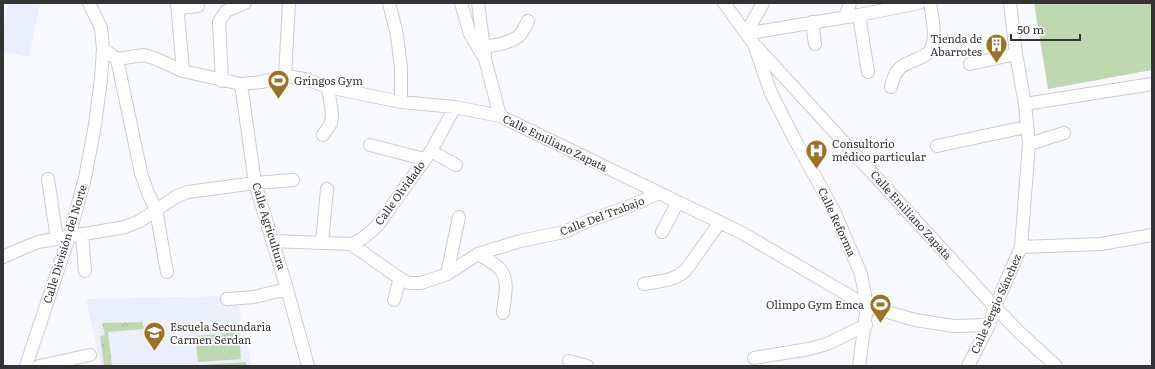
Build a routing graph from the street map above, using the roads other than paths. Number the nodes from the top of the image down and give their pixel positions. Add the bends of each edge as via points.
1 (89, 3) edge
2 (245, 3) edge
3 (289, 3) edge
4 (389, 3) edge
5 (461, 3) edge
6 (478, 3) edge
7 (724, 3) edge
8 (763, 3) edge
9 (850, 3) edge
10 (919, 3) edge
11 (930, 3) edge
12 (1010, 3) edge
13 (178, 5) edge
14 (900, 5) edge
15 (198, 6) dead end
16 (859, 15) junction
17 (845, 17) junction
18 (528, 21) dead end
19 (812, 22) junction
20 (750, 37) junction
21 (815, 44) dead end
22 (103, 49) junction
23 (485, 53) junction
24 (1016, 54) junction
25 (117, 59) junction
26 (970, 64) dead end
27 (182, 72) junction
28 (868, 72) dead end
29 (285, 76) junction
30 (222, 81) junction
31 (241, 84) junction
32 (1152, 84) edge
33 (328, 87) junction
34 (891, 87) dead end
35 (401, 102) junction
36 (1025, 104) junction
37 (454, 107) junction
38 (500, 116) junction
39 (1026, 127) junction
40 (1064, 133) dead end
41 (323, 135) dead end
42 (1029, 144) junction
43 (370, 145) dead end
44 (937, 146) dead end
45 (427, 155) junction
46 (456, 164) dead end
47 (48, 179) dead end
48 (293, 180) dead end
49 (255, 183) junction
50 (326, 189) dead end
51 (659, 193) junction
52 (678, 202) junction
53 (156, 210) junction
54 (459, 217) dead end
55 (720, 222) junction
56 (662, 232) dead end
57 (82, 234) junction
58 (1152, 235) edge
59 (63, 238) junction
60 (272, 241) junction
61 (322, 243) junction
62 (351, 244) junction
63 (1021, 247) junction
64 (478, 254) junction
65 (3, 258) edge
66 (85, 271) dead end
67 (167, 272) dead end
68 (448, 274) junction
69 (402, 280) junction
70 (644, 284) dead end
71 (288, 289) junction
72 (227, 299) dead end
73 (394, 300) dead end
74 (867, 306) junction
75 (995, 307) junction
76 (503, 313) dead end
77 (866, 325) junction
78 (989, 325) junction
79 (90, 355) dead end
80 (754, 358) dead end
81 (569, 361) dead end
82 (26, 366) edge
83 (39, 366) edge
84 (308, 366) edge
85 (586, 366) edge
86 (859, 366) edge
87 (968, 366) edge
88 (1056, 366) edge

1 - 22 street, Calle División del Norte via 101,28
2 - 30 street via 226,11 219,22
3 - 29 street
4 - 35 street via 397,35 401,68
5 - 23 street via 470,34
6 - 23 street
7 - 20 street
8 - 20 street
9 - 17 street
10 - 14 street
11 - 34 street via 934,38 931,50 900,67
12 - 24 street, Calle Sergio Sánchez
13 - 15 street
13 - 27 street
14 - 16 street
16 - 17 street
16 - 28 street
17 - 19 street
18 - 23 street via 514,39
19 - 20 street via 756,32
19 - 21 street
20 - 74 street, Calle Reforma via 772,93 834,211 861,274
20 - 75 street, Calle Emiliano Zapata
22 - 25 street
22 - 59 street, Calle División del Norte via 95,125 85,178
23 - 38 street
24 - 26 street
24 - 36 street, Calle Sergio Sánchez
25 - 27 street, Calle Emiliano Zapata via 144,56 154,58
25 - 53 street via 141,173
27 - 30 street, Calle Emiliano Zapata
29 - 31 street, Calle Emiliano Zapata
29 - 33 street, Calle Emiliano Zapata via 305,79
30 - 31 street, Calle Emiliano Zapata
31 - 49 street, Calle Agricultura
32 - 36 street
33 - 35 street, Calle Emiliano Zapata
33 - 41 street via 332,114 331,123
35 - 37 street, Calle Emiliano Zapata
36 - 39 street, Calle Sergio Sánchez
37 - 38 street, Calle Emiliano Zapata
37 - 45 street, Calle Olvidado
38 - 51 street, Calle Emiliano Zapata
39 - 42 street, Calle Sergio Sánchez
39 - 44 street
40 - 42 street
42 - 63 street, Calle Sergio Sánchez
43 - 45 street
45 - 46 street
45 - 62 street, Calle Olvidado via 378,225
47 - 59 street
48 - 49 street
49 - 53 street via 188,192
49 - 60 street, Calle Agricultura
50 - 61 street
51 - 52 street, Calle Emiliano Zapata
51 - 64 street, Calle Del Trabajo via 564,232 520,241
52 - 55 street, Calle Emiliano Zapata
52 - 56 street
53 - 57 street via 125,227
53 - 67 street
54 - 68 street
55 - 70 street via 680,275
55 - 74 street, Calle Emiliano Zapata
57 - 59 street
57 - 66 street
58 - 63 street via 1101,244
59 - 65 street via 38,242
59 - 82 street, Calle División del Norte
60 - 61 street
60 - 71 street, Calle Agricultura
61 - 62 street
62 - 69 street, Calle Del Trabajo
63 - 75 street, Calle Sergio Sánchez
64 - 68 street, Calle Del Trabajo
64 - 76 street via 500,269 506,285
68 - 69 street, Calle Del Trabajo via 421,283
69 - 73 street
71 - 72 street via 254,297
71 - 84 street, Calle Agricultura
74 - 77 street, Calle Reforma
74 - 78 street, Calle Emiliano Zapata via 915,320 954,326
75 - 78 street, Calle Sergio Sánchez
75 - 88 street, Calle Emiliano Zapata
77 - 80 street via 809,350
77 - 86 street, Calle Reforma
78 - 87 street, Calle Sergio Sánchez
79 - 83 street
81 - 85 street

